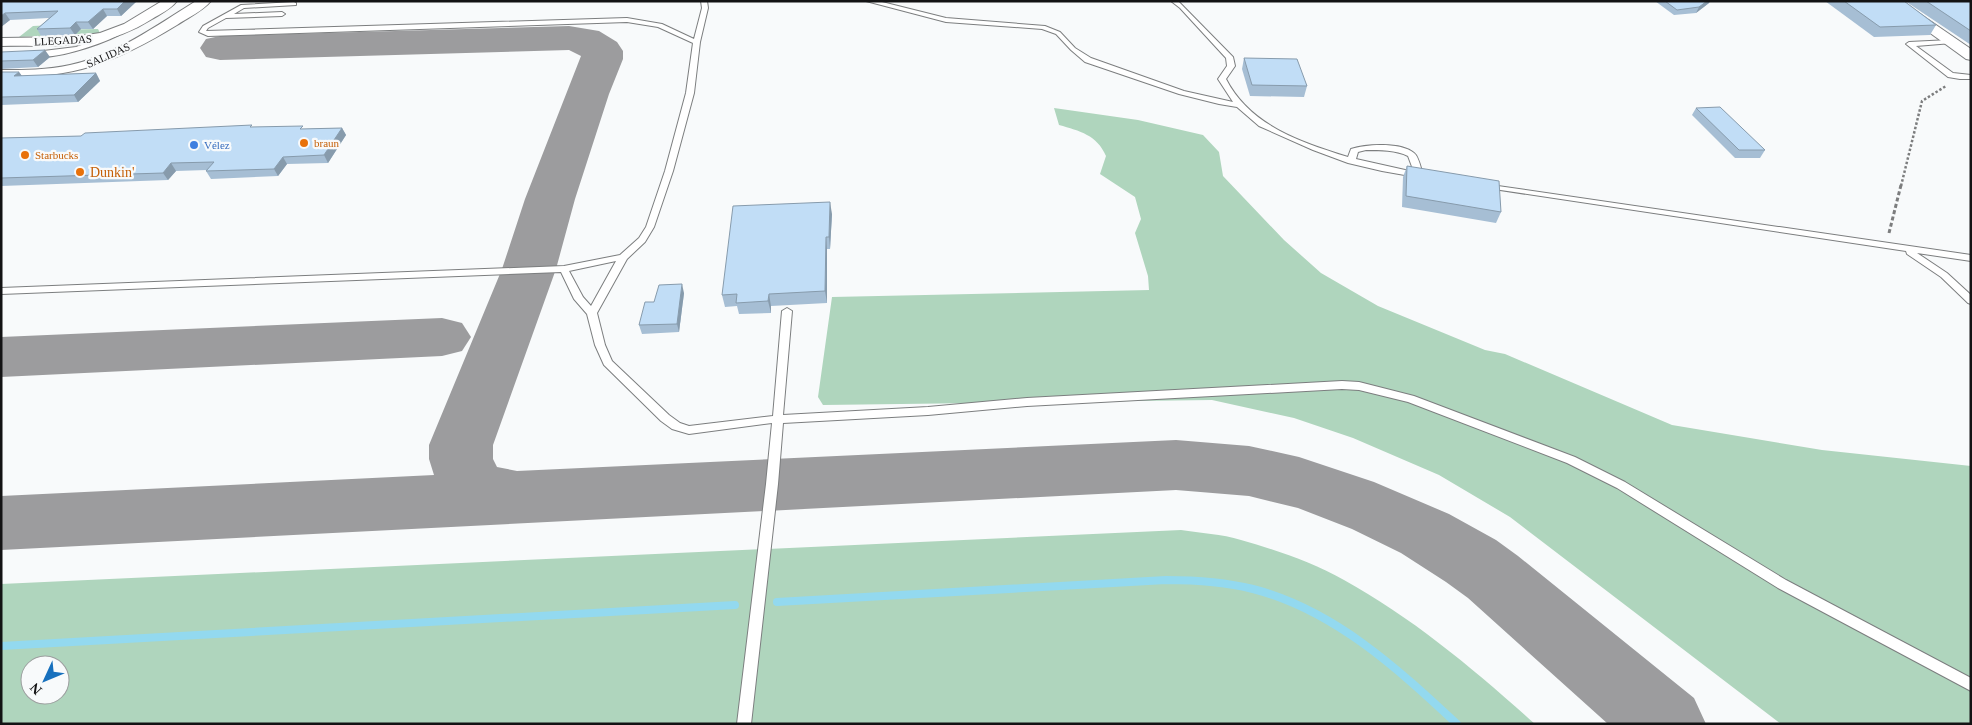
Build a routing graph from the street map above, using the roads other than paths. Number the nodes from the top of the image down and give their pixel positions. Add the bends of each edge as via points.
1 (172, 1) edge
2 (205, 1) edge
3 (704, 1) edge
4 (869, 1) edge
5 (1174, 1) edge
6 (1892, 1) edge
7 (294, 4) dead end
8 (282, 14) dead end
9 (223, 16) junction
10 (124, 30) junction
11 (1, 42) edge
12 (698, 42) junction
13 (1950, 42) junction
14 (28, 54) edge
15 (1971, 56) edge
16 (1, 74) edge
17 (1971, 77) edge
18 (1238, 105) junction
19 (1351, 161) junction
20 (1419, 175) junction
21 (1428, 177) edge
22 (1476, 184) edge
23 (1907, 250) junction
24 (623, 257) junction
25 (1971, 258) edge
26 (564, 269) junction
27 (1, 291) edge
28 (1971, 302) edge
29 (787, 311) dead end
30 (592, 313) junction
31 (777, 419) junction
32 (1971, 685) edge
33 (744, 724) edge

1 - 10 street, LLEGADAS
2 - 16 street, SALIDAS via 96,63 54,72
3 - 12 lane
4 - 18 lane via 946,20 1043,27 1058,34 1088,60 1196,96
5 - 18 lane via 1229,57 1231,66 1222,79
6 - 13 street
7 - 9 lane via 247,5
8 - 9 lane
9 - 12 lane via 202,32 627,20 660,26
10 - 11 street, LLEGADAS via 87,40
10 - 14 lane, LLEGADAS via 75,50
12 - 24 lane via 690,93 670,171 650,226 642,240
13 - 15 street
13 - 17 lane via 1909,44 1951,75
18 - 19 lane via 1251,118 1270,129
19 - 20 lane
19 - 20 lane via 1354,152 1362,148 1402,150 1412,154
20 - 21 lane
22 - 23 lane
23 - 25 lane
23 - 28 lane via 1944,275
24 - 26 lane
24 - 30 lane
26 - 27 lane
26 - 30 lane via 579,299
29 - 31 lane
30 - 31 lane via 608,362 676,426 689,430
31 - 32 lane via 1342,385 1382,391 1410,398 1580,464 1629,490 1782,584
31 - 33 lane

